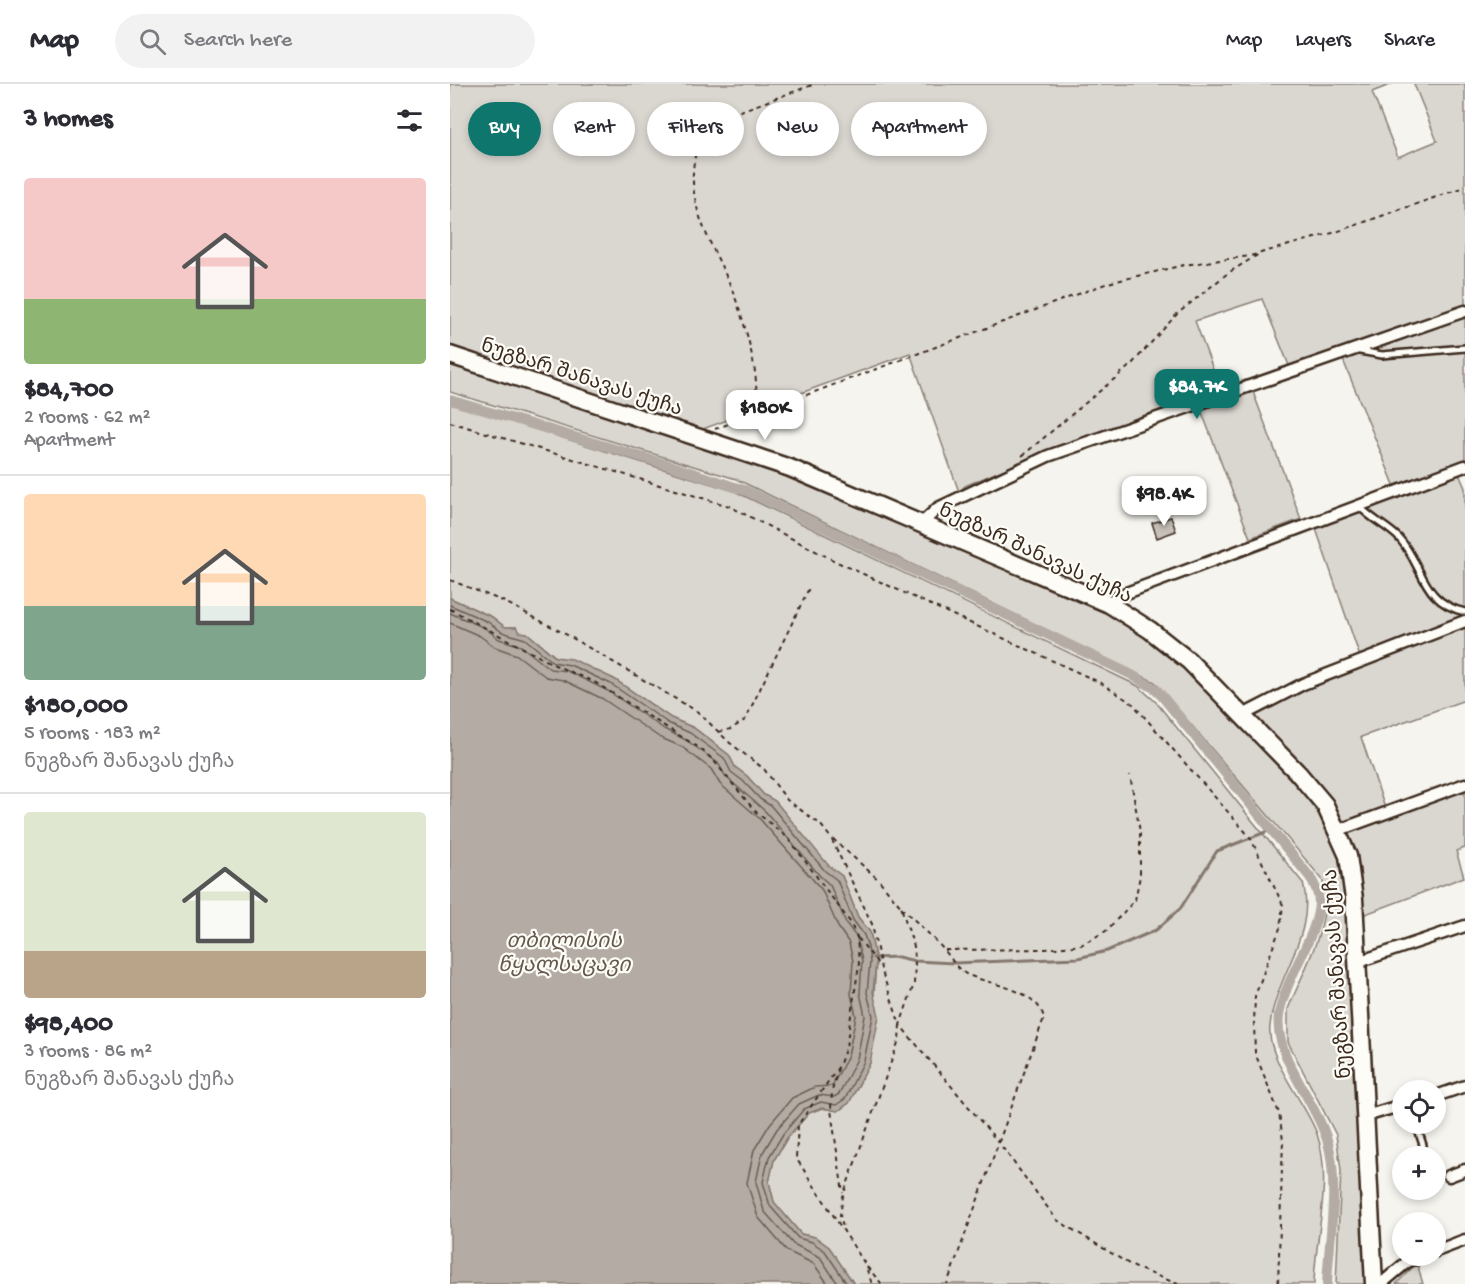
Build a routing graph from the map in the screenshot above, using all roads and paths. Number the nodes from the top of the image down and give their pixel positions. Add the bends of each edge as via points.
1 (816, 84) edge
2 (1465, 187) edge
3 (1261, 252) junction
4 (1465, 311) edge
5 (1465, 348) edge
6 (1356, 350) junction
7 (450, 355) edge
8 (747, 417) junction
9 (450, 422) edge
10 (697, 436) junction
11 (1020, 458) dead end
12 (1465, 466) edge
13 (1358, 505) junction
14 (922, 523) junction
15 (450, 580) edge
16 (810, 586) dead end
17 (1109, 604) junction
18 (450, 609) edge
19 (1465, 612) edge
20 (1465, 621) edge
21 (1243, 715) junction
22 (718, 732) junction
23 (1130, 775) dead end
24 (1465, 784) edge
25 (1339, 830) junction
26 (831, 838) junction
27 (901, 907) junction
28 (1465, 926) edge
29 (857, 937) junction
30 (945, 950) junction
31 (1358, 962) junction
32 (881, 969) junction
33 (900, 1024) junction
34 (839, 1066) junction
35 (1465, 1086) edge
36 (1446, 1093) edge
37 (1392, 1108) edge
38 (1366, 1116) junction
39 (1420, 1134) edge
40 (999, 1143) junction
41 (1423, 1144) dead end
42 (1465, 1170) edge
43 (1449, 1176) dead end
44 (843, 1196) junction
45 (845, 1236) junction
46 (1465, 1240) edge
47 (1446, 1247) edge
48 (1402, 1266) edge
49 (867, 1267) junction
50 (872, 1284) edge
51 (882, 1284) edge
52 (948, 1284) edge
53 (1178, 1284) edge
54 (1278, 1284) edge
55 (1374, 1284) edge
56 (1381, 1284) edge

1 - 8 path via 707,123 697,143 693,195 701,224 728,281 752,355 756,397
2 - 3 path via 1336,232
3 - 8 path via 1108,283
3 - 11 path via 1177,314 1131,365
4 - 6 street
5 - 6 lane via 1382,355
6 - 14 street via 1048,456 938,508
7 - 10 main road, ნუგზარ შანავას ქუჩა
8 - 10 path
9 - 54 path via 729,506 837,562 1101,683 1132,704 1250,837 1283,905 1275,944 1255,996 1254,1023 1256,1053 1279,1113 1283,1140
10 - 14 main road, ნუგზარ შანავას ქუჩა via 790,468
12 - 13 street
13 - 17 street via 1121,595
13 - 19 lane via 1401,540 1422,581 1435,596 1448,607
14 - 17 main road, ნუგზარ შანავას ქუჩა
15 - 22 path via 505,602 607,657 698,712
16 - 22 path via 745,720
17 - 21 main road, ნუგზარ შანავას ქუჩა via 1189,661
18 - 29 path via 555,665 596,682 701,749 755,811 789,839
20 - 21 street via 1303,684
21 - 25 main road, ნუგზარ შანავას ქუჩა via 1312,788
22 - 26 path via 757,761 787,800 809,814
23 - 30 path via 1140,839 1140,876 1135,900 1106,931 1081,945
24 - 25 street
25 - 31 main road, ნუგზარ შანავას ქუჩა via 1352,877
26 - 27 path via 879,880
26 - 32 path via 872,924
27 - 30 path
27 - 33 path via 915,962 914,984
28 - 31 street
29 - 32 path
29 - 34 path via 859,965 852,1018
30 - 40 path via 960,970 1013,988 1042,1011 1043,1024
31 - 38 main road, ნუგზარ შანავას ქუჩა
32 - 33 path
33 - 40 path
33 - 44 path via 899,1040
34 - 44 path via 831,1110
34 - 45 path via 804,1113 796,1145 800,1166
35 - 36 street
37 - 38 street
38 - 55 main road, ნუგზარ შანავას ქუჩა
39 - 41 lane
40 - 52 path
40 - 53 path via 1057,1220 1134,1267
42 - 43 street
44 - 45 path via 840,1215
45 - 49 path
46 - 47 street
48 - 56 street
49 - 50 path
49 - 51 path

